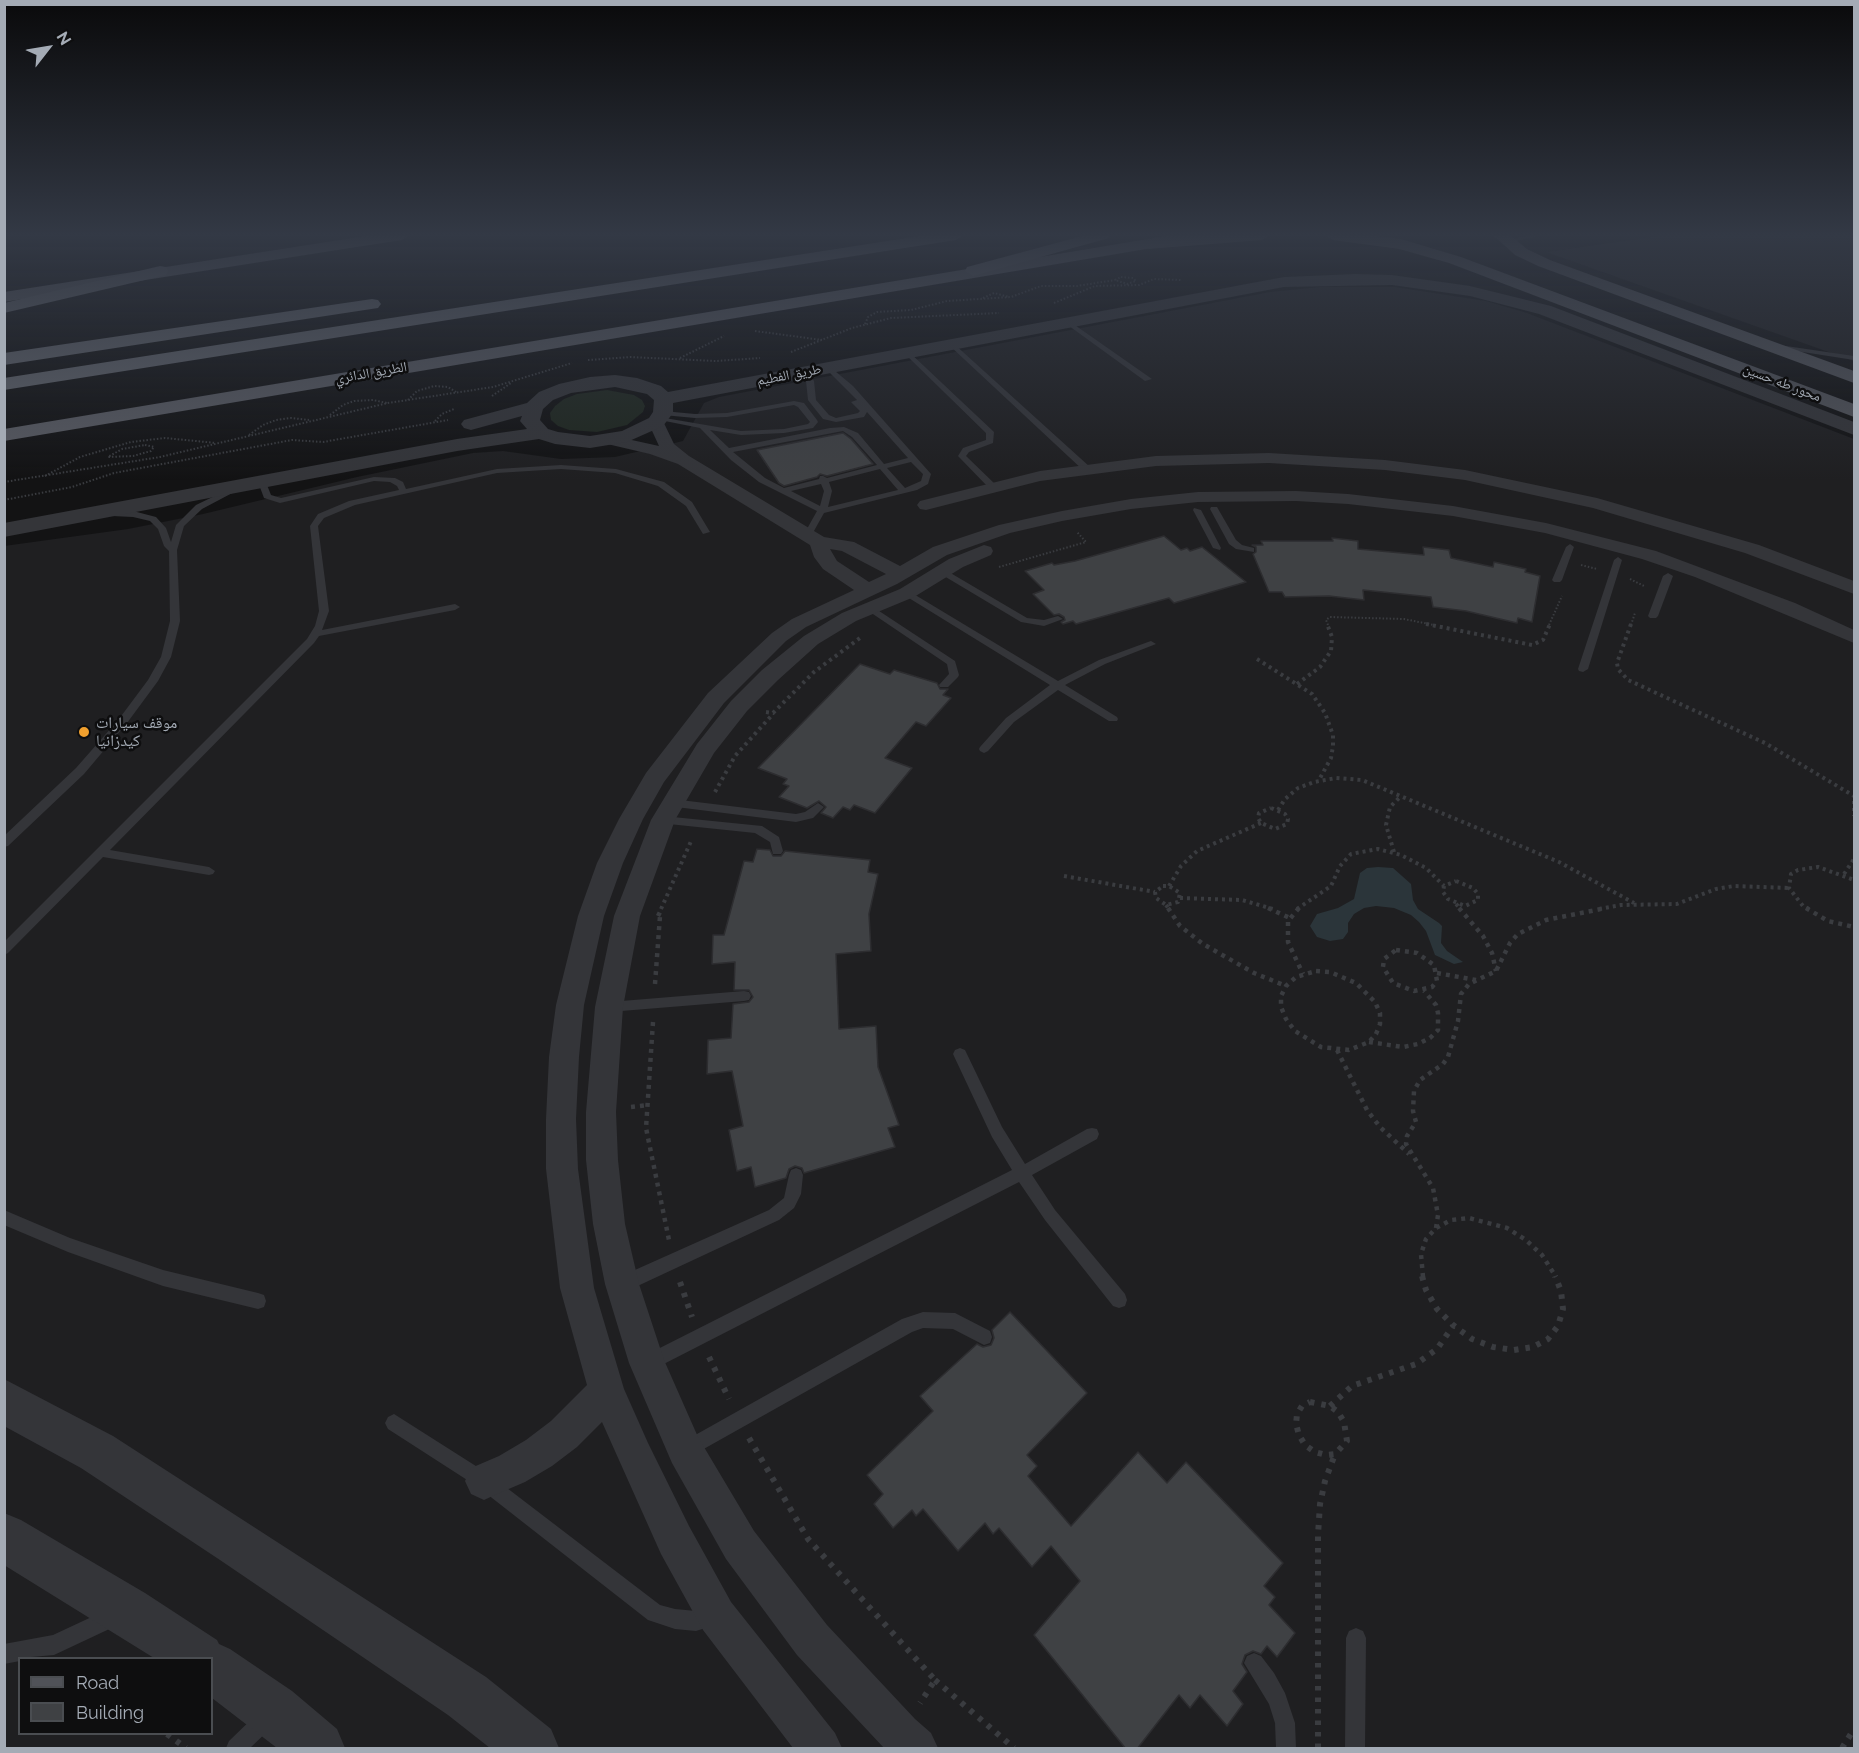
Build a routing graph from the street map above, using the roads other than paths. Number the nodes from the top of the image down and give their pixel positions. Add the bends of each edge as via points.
1 (286, 317) edge
2 (433, 317) edge
3 (705, 317) edge
4 (1095, 317) edge
5 (1563, 317) edge
6 (1623, 317) edge
7 (1636, 317) edge
8 (1646, 317) edge
9 (1691, 317) edge
10 (1067, 322) junction
11 (951, 344) junction
12 (534, 346) junction
13 (1770, 346) junction
14 (906, 352) junction
15 (1854, 358) edge
16 (4, 359) edge
17 (827, 367) junction
18 (804, 372) junction
19 (1854, 377) edge
20 (1148, 379) dead end
21 (842, 382) junction
22 (4, 384) edge
23 (1854, 389) edge
24 (1854, 399) edge
25 (534, 407) junction
26 (1854, 411) edge
27 (661, 413) junction
28 (703, 427) junction
29 (1854, 429) edge
30 (541, 433) junction
31 (741, 433) junction
32 (4, 435) edge
33 (609, 440) junction
34 (777, 443) junction
35 (4, 450) edge
36 (727, 451) junction
37 (913, 459) junction
38 (683, 460) junction
39 (881, 466) junction
40 (1087, 469) junction
41 (823, 480) junction
42 (253, 483) junction
43 (993, 487) junction
44 (782, 490) junction
45 (903, 491) junction
46 (404, 492) junction
47 (1260, 502) junction
48 (926, 505) dead end
49 (1205, 509) junction
50 (4, 512) edge
51 (105, 512) junction
52 (823, 512) junction
53 (943, 518) dead end
54 (1493, 523) junction
55 (4, 530) edge
56 (706, 532) dead end
57 (1011, 536) junction
58 (813, 539) junction
59 (1570, 547) junction
60 (1217, 548) dead end
61 (173, 550) junction
62 (1251, 550) dead end
63 (1748, 555) junction
64 (1618, 560) junction
65 (942, 572) junction
66 (1668, 576) junction
67 (1557, 580) dead end
68 (904, 584) junction
69 (1854, 588) edge
70 (869, 599) junction
71 (1753, 600) junction
72 (1854, 606) edge
73 (455, 607) dead end
74 (1653, 616) dead end
75 (1058, 619) dead end
76 (316, 634) junction
77 (1854, 638) edge
78 (1151, 644) dead end
79 (1854, 652) edge
80 (1583, 669) dead end
81 (1057, 685) junction
82 (944, 686) dead end
83 (1113, 719) dead end
84 (692, 747) junction
85 (984, 749) dead end
86 (818, 807) dead end
87 (667, 811) junction
88 (4, 843) edge
89 (777, 851) dead end
90 (102, 853) junction
91 (209, 871) dead end
92 (4, 950) edge
93 (744, 996) dead end
94 (609, 1007) junction
95 (960, 1054) dead end
96 (1092, 1134) dead end
97 (602, 1160) junction
98 (562, 1169) junction
99 (1022, 1173) junction
100 (796, 1175) dead end
101 (4, 1217) edge
102 (622, 1284) junction
103 (1119, 1300) dead end
104 (258, 1301) dead end
105 (984, 1337) dead end
106 (647, 1363) junction
107 (607, 1391) junction
108 (4, 1401) edge
109 (394, 1423) dead end
110 (685, 1450) junction
111 (484, 1481) junction
112 (4, 1537) edge
113 (127, 1611) junction
114 (717, 1616) junction
115 (1356, 1638) dead end
116 (4, 1654) edge
117 (196, 1657) edge
118 (1254, 1663) dead end
119 (213, 1668) edge
120 (273, 1710) junction
121 (908, 1741) edge
122 (236, 1749) edge
123 (318, 1749) edge
124 (532, 1749) edge
125 (820, 1749) edge
126 (1286, 1749) edge
127 (1355, 1749) edge

1 - 16 highway
2 - 22 highway
3 - 12 highway, الطريق الدائري
4 - 10 street, طريق الفطيم
5 - 29 street, طريق الفطيم
6 - 26 main road, محور طه حسين
7 - 24 main road
8 - 23 main road
9 - 13 main road, محور طه حسين
10 - 11 street, طريق الفطيم
10 - 20 lane
11 - 14 street, طريق الفطيم
11 - 40 lane
12 - 32 highway, الطريق الدائري
12 - 35 highway via 346,391
13 - 15 lane
13 - 19 main road, محور طه حسين
14 - 17 street, طريق الفطيم
14 - 43 lane via 990,432 990,441 966,450 962,456
17 - 18 street, طريق الفطيم
17 - 21 lane
18 - 21 lane via 810,381 812,400 831,420 861,416 864,412
18 - 27 street, طريق الفطيم
21 - 37 lane
25 - 27 street via 546,396 566,388 615,381 654,390
25 - 30 street via 530,421
25 - 50 street via 451,428
27 - 28 lane
27 - 31 lane via 727,415 794,404 801,405 814,422 784,431
27 - 33 street, طريق الفطيم via 635,432
27 - 38 street via 667,446
28 - 31 lane
28 - 36 lane
30 - 33 street, طريق الفطيم via 571,441
30 - 42 street
31 - 34 lane
33 - 38 street
34 - 36 lane
34 - 39 lane via 844,429 851,431
36 - 44 lane via 762,480
37 - 39 lane
37 - 45 lane via 927,478 920,486
38 - 58 street
39 - 41 lane
39 - 45 lane
40 - 43 street
40 - 63 street via 1193,459 1269,458 1435,471 1586,500
41 - 44 lane
41 - 52 lane via 828,491
42 - 46 lane via 267,496 280,501 374,479 392,480
42 - 51 street
42 - 61 lane via 190,513 180,525
43 - 48 street
44 - 52 lane
45 - 52 lane
46 - 56 lane via 515,469 616,471 672,490 689,504
46 - 76 lane via 343,506 315,523 324,611
47 - 49 street
47 - 54 street via 1348,499
47 - 57 street via 1198,498 1131,504 1062,516
49 - 57 street
49 - 60 lane
49 - 62 lane via 1232,542
51 - 55 street
51 - 61 lane via 153,519
52 - 58 lane
53 - 63 street via 1021,497 1120,480 1229,472 1336,475 1448,487 1546,505
54 - 59 street
54 - 71 street via 1649,555
57 - 65 street
57 - 68 street via 940,551
58 - 68 street via 847,546
58 - 70 street via 830,565
59 - 64 street
59 - 67 lane
61 - 88 lane via 175,621 166,657 153,681 80,771
63 - 69 street
63 - 72 street
64 - 66 street
64 - 80 lane
65 - 68 street
65 - 75 lane via 1024,620 1044,623
66 - 71 street
66 - 74 lane
68 - 70 street
68 - 81 lane
70 - 82 lane via 952,663 954,675
70 - 84 street via 795,652
71 - 77 street
71 - 79 street
73 - 76 lane
76 - 90 lane
78 - 81 lane via 1102,662
81 - 83 lane
81 - 85 lane via 1010,720
84 - 87 street
84 - 98 street via 654,779 631,819 610,863 580,956 564,1057
86 - 87 lane via 809,816 795,818
87 - 89 lane via 758,829 775,840
87 - 94 street via 627,916
90 - 91 lane
90 - 92 lane
93 - 94 lane
94 - 97 street via 601,1112
95 - 99 lane via 992,1122
96 - 99 lane
97 - 98 street
97 - 102 street via 609,1224
98 - 107 street via 578,1288
99 - 103 lane via 1063,1232
99 - 106 lane
100 - 102 lane via 793,1194 782,1210
101 - 104 lane via 68,1245 163,1278
102 - 106 street
105 - 110 lane via 955,1321 923,1320 892,1333
106 - 110 street
107 - 111 street via 539,1453
107 - 114 street via 675,1540
108 - 124 street via 97,1452 237,1543 467,1696
109 - 111 lane
110 - 121 street via 740,1545 812,1640
111 - 114 lane via 655,1612 675,1619
112 - 113 street
113 - 116 lane via 54,1645
113 - 117 street
114 - 125 street
115 - 127 lane
118 - 126 lane via 1278,1700 1285,1723
119 - 120 street
120 - 122 lane
120 - 123 street

